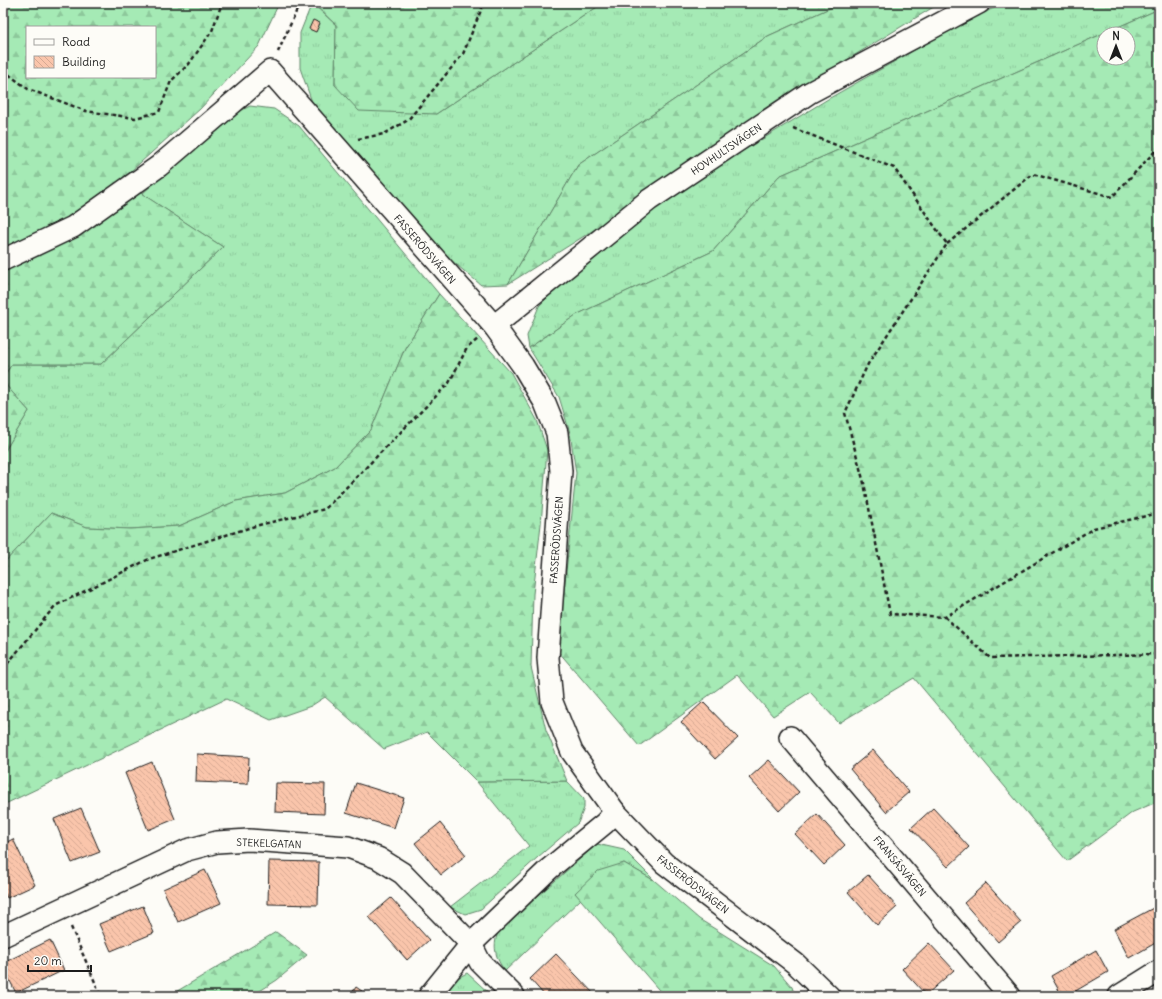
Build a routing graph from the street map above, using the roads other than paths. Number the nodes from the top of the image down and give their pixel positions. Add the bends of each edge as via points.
1 (979, 3) edge
2 (3, 260) edge
3 (494, 326) junction
4 (790, 737) dead end
5 (615, 812) junction
6 (3, 936) edge
7 (471, 944) junction
8 (1159, 971) edge
9 (429, 996) edge
10 (514, 996) edge
11 (829, 996) edge
12 (1010, 996) edge
13 (1119, 996) edge

1 - 3 street, HOVHULTSVÄGEN via 809,93 648,200
2 - 3 street, FASSERÖDSVÄGEN via 73,227 159,166 270,71
3 - 5 street, FASSERÖDSVÄGEN via 523,366 545,403 557,433 561,471 548,658 552,702 572,752
4 - 12 street, FRANSÄSVÄGEN
5 - 7 street via 549,869
5 - 11 street, FASSERÖDSVÄGEN via 664,863 796,964
6 - 7 street, STEKELGATAN via 187,850 217,842 249,840 348,848 378,858 402,873
7 - 9 street
7 - 10 street, STEKELGATAN via 480,962
8 - 13 street

